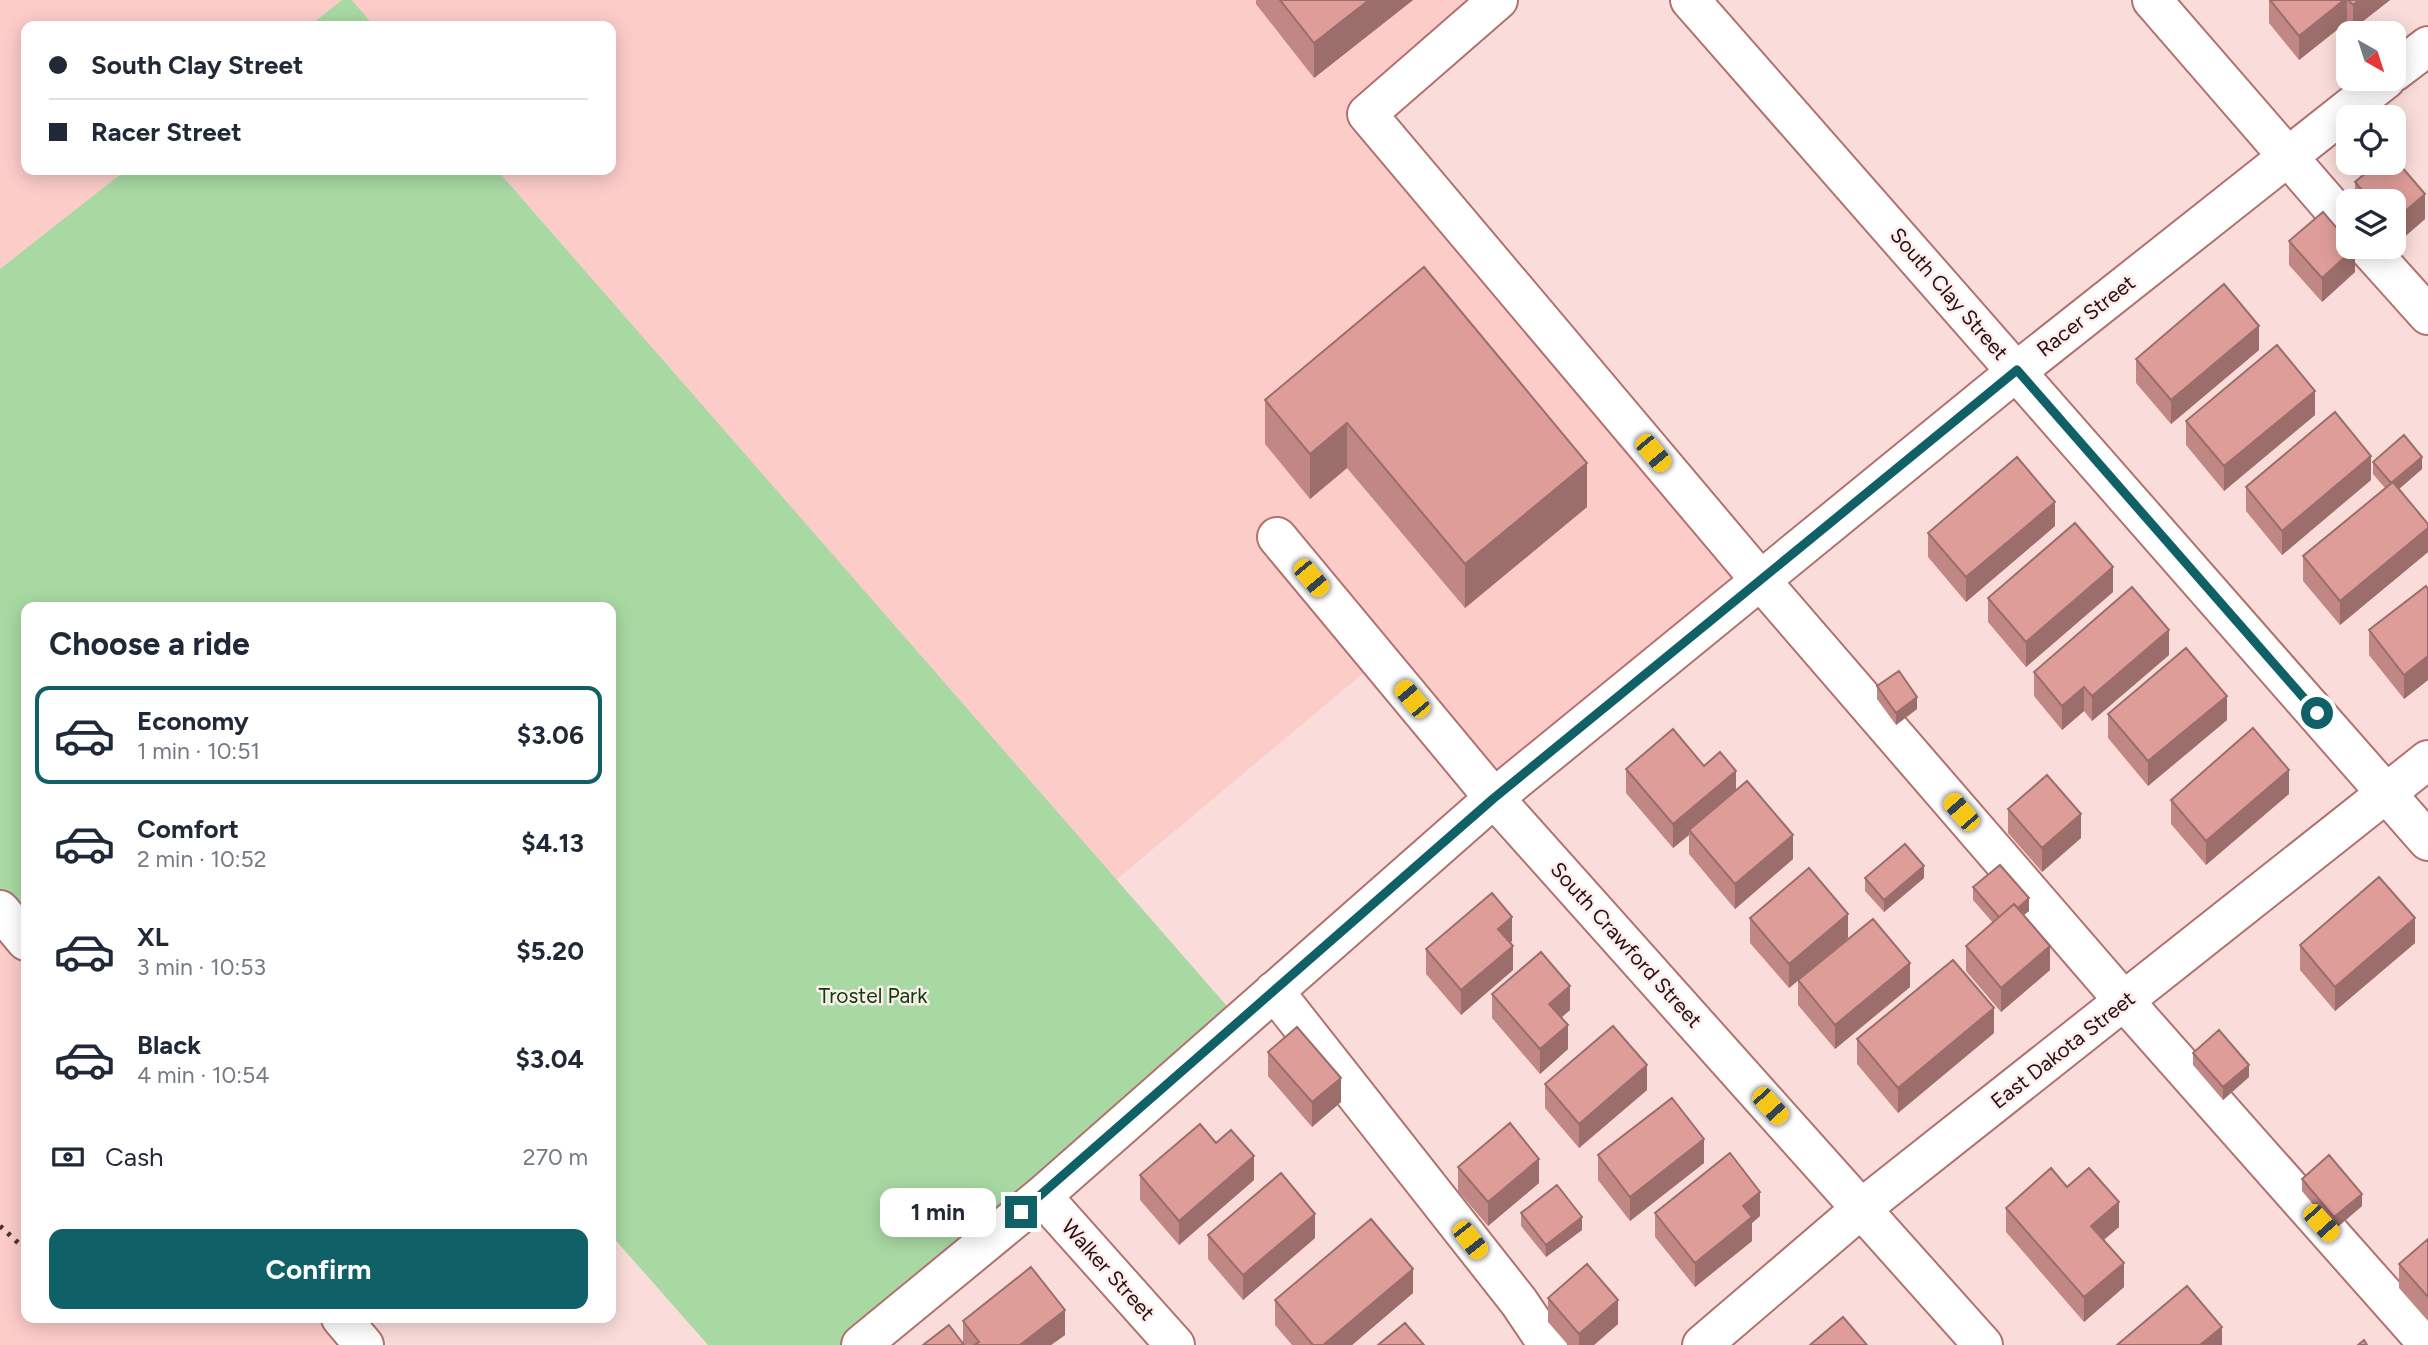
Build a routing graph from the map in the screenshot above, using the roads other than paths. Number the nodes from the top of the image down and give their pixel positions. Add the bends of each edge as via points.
1 (1498, 0) edge
2 (1690, 0) edge
3 (2152, 0) edge
4 (2428, 46) edge
5 (2406, 63) edge
6 (2371, 91) edge
7 (2287, 157) junction
8 (2336, 212) edge
9 (2378, 259) edge
10 (2428, 315) edge
11 (2017, 370) junction
12 (1277, 537) dead end
13 (1761, 580) junction
14 (2428, 760) edge
15 (2387, 794) junction
16 (1494, 798) junction
17 (2428, 841) edge
18 (0, 910) edge
19 (21, 935) edge
20 (1274, 991) junction
21 (2124, 1001) junction
22 (1042, 1196) junction
23 (1862, 1208) junction
24 (345, 1323) edge
25 (2428, 1343) edge
26 (364, 1345) edge
27 (862, 1345) edge
28 (1175, 1345) edge
29 (1548, 1345) edge
30 (1702, 1345) edge
31 (1983, 1345) edge

1 - 13 street via 1367,114
2 - 11 street, South Clay Street
3 - 7 street
4 - 5 street
6 - 7 street, Racer Street
7 - 8 street
7 - 11 street, Racer Street
9 - 10 street
11 - 13 street, Racer Street
11 - 15 street, South Clay Street
12 - 16 street, South Crawford Street
13 - 16 street, Racer Street
13 - 21 street
14 - 15 street, East Dakota Street
15 - 17 street, South Clay Street
15 - 21 street, East Dakota Street
16 - 20 street, Racer Street
16 - 23 street, South Crawford Street
18 - 19 street
20 - 22 street, Racer Street
20 - 29 street via 1519,1301
21 - 23 street, East Dakota Street
21 - 25 street
22 - 27 street, Racer Street
22 - 28 street, Walker Street
23 - 30 street, East Dakota Street
23 - 31 street, South Crawford Street
24 - 26 street

